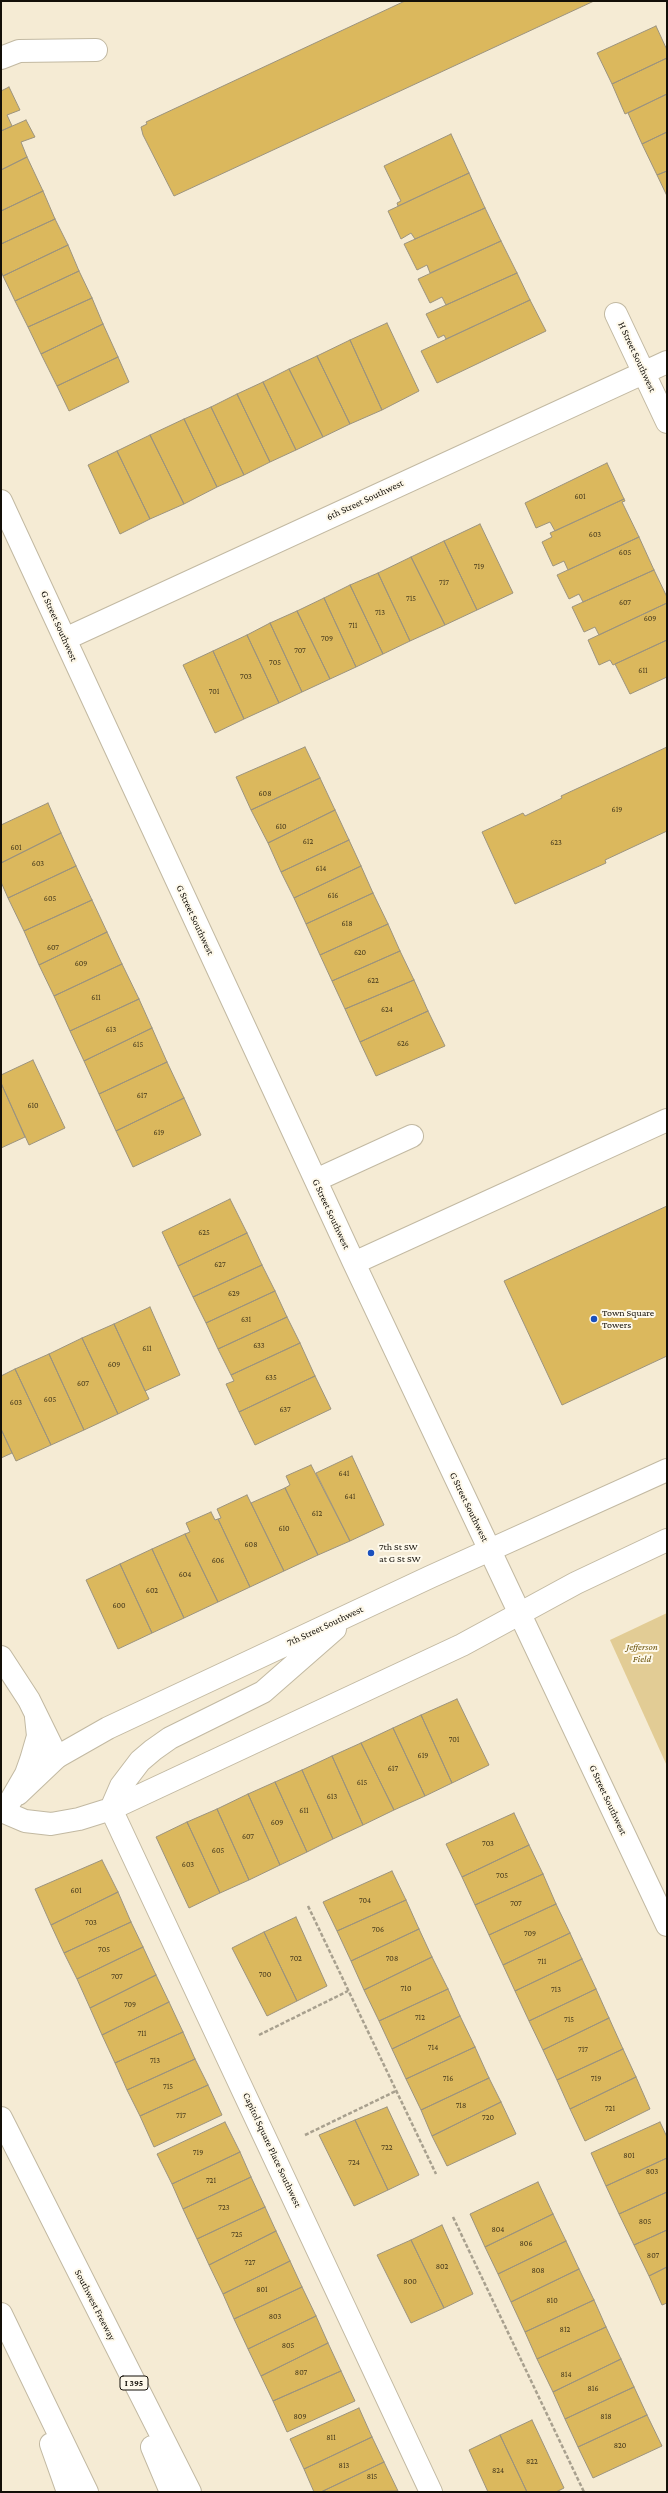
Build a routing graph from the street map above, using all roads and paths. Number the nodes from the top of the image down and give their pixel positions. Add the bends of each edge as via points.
1 (96, 50) dead end
2 (1, 58) edge
3 (616, 314) dead end
4 (667, 362) edge
5 (644, 373) junction
6 (667, 422) edge
7 (1, 501) edge
8 (65, 639) junction
9 (667, 1120) edge
10 (412, 1136) dead end
11 (316, 1180) junction
12 (354, 1263) junction
13 (667, 1470) edge
14 (667, 1540) edge
15 (491, 1551) junction
16 (519, 1612) junction
17 (352, 1614) junction
18 (1, 1657) edge
19 (34, 1712) junction
20 (57, 1757) junction
21 (111, 1809) junction
22 (2, 1812) edge
23 (308, 1906) dead end
24 (667, 1925) edge
25 (348, 1991) junction
26 (259, 2034) dead end
27 (396, 2091) junction
28 (1, 2118) edge
29 (305, 2135) dead end
30 (436, 2174) dead end
31 (454, 2217) dead end
32 (80, 2274) junction
33 (1, 2314) edge
34 (15, 2344) junction
35 (68, 2492) edge
36 (87, 2492) edge
37 (171, 2492) edge
38 (190, 2492) edge
39 (431, 2492) edge
40 (584, 2492) edge

1 - 2 main road via 19,50
3 - 5 main road, H Street Southwest
4 - 5 main road, 6th Street Southwest
5 - 6 main road, H Street Southwest
5 - 8 main road, 6th Street Southwest
7 - 8 main road, G Street Southwest
8 - 11 main road, G Street Southwest
9 - 12 main road
10 - 11 main road
11 - 12 main road, G Street Southwest
12 - 15 main road, G Street Southwest
13 - 15 main road, 7th Street Southwest
14 - 16 main road
15 - 16 main road, G Street Southwest
15 - 17 main road, 7th Street Southwest
16 - 21 main road via 462,1645
16 - 24 main road, G Street Southwest
17 - 20 main road, 7th Street Southwest via 152,1707
17 - 21 main road via 263,1692 170,1738 153,1750 121,1786
18 - 19 main road
19 - 20 main road
19 - 22 main road via 38,1736 35,1748 26,1774
20 - 22 main road, 7th Street Southwest via 30,1780
21 - 22 main road via 51,1824 25,1821
21 - 39 main road, Capitol Square Place Southwest
23 - 25 path
25 - 26 path
25 - 27 path
27 - 29 path
27 - 30 path
28 - 32 main road, Southwest Freeway / I 395
31 - 40 path
32 - 37 main road
32 - 38 main road, Southwest Freeway / I 395
33 - 34 main road
34 - 35 main road
34 - 36 main road

